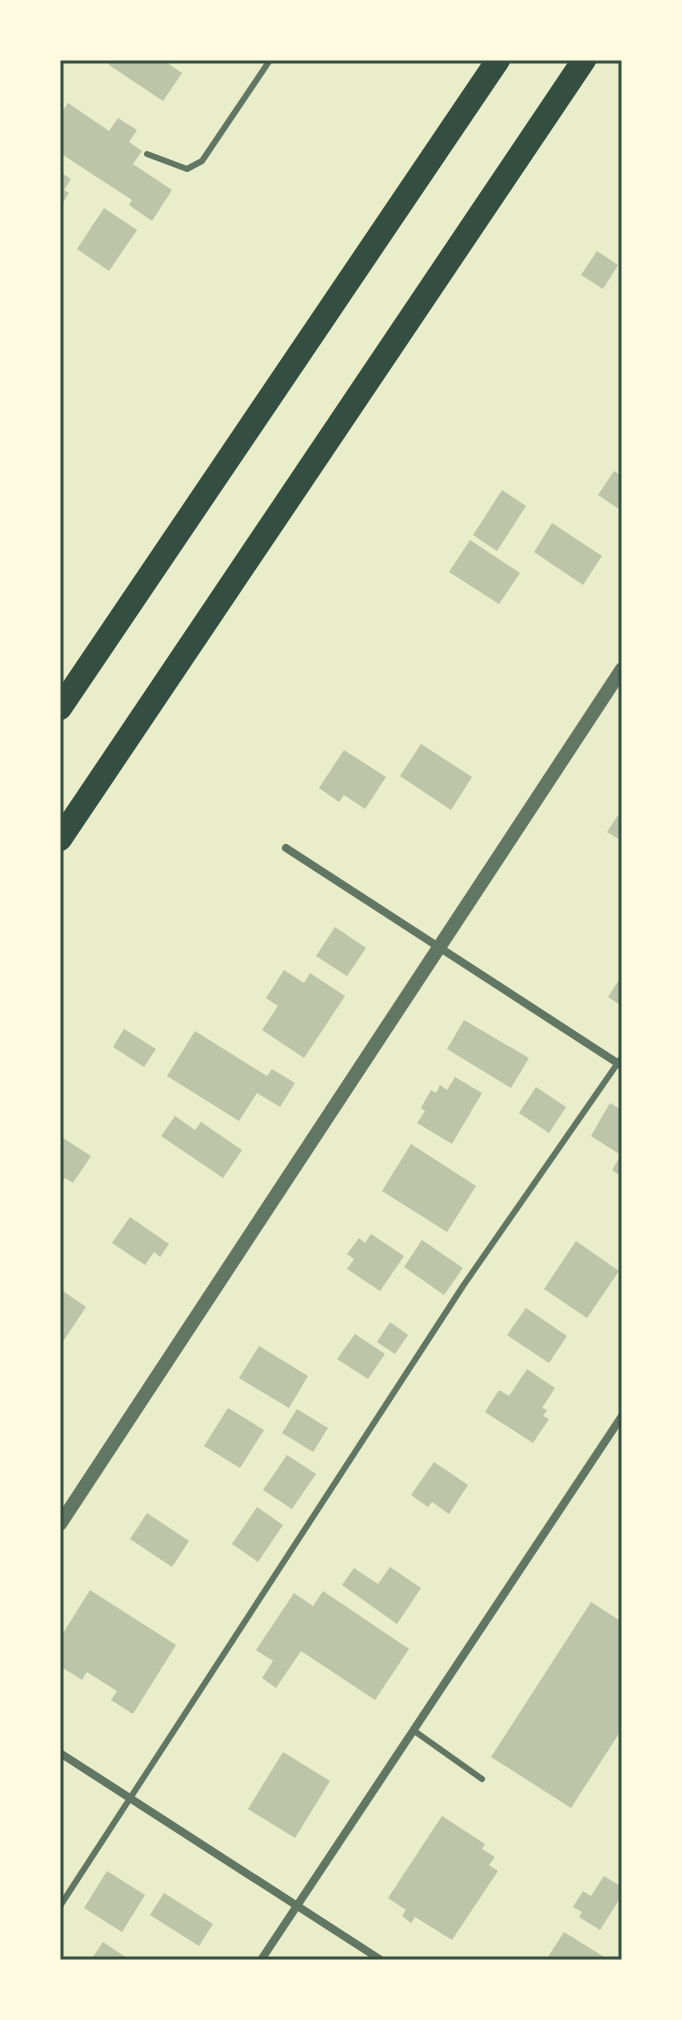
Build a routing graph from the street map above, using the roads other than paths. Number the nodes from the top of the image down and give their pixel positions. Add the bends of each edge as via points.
1 (270, 60) edge
2 (498, 60) edge
3 (584, 60) edge
4 (147, 154) dead end
5 (622, 669) edge
6 (60, 708) edge
7 (60, 839) edge
8 (286, 848) dead end
9 (440, 948) junction
10 (621, 1062) edge
11 (622, 1416) edge
12 (60, 1524) edge
13 (413, 1730) junction
14 (60, 1753) edge
15 (482, 1779) dead end
16 (130, 1798) junction
17 (296, 1905) junction
18 (60, 1906) edge
19 (261, 1960) edge
20 (381, 1960) edge

1 - 4 lane via 202,161 187,169
2 - 6 highway
3 - 7 highway
5 - 9 street
8 - 9 street
9 - 10 street
9 - 12 street
10 - 16 lane via 463,1286
11 - 13 street
13 - 15 lane
13 - 17 street
14 - 16 street
16 - 17 street
16 - 18 lane
17 - 19 street
17 - 20 street

